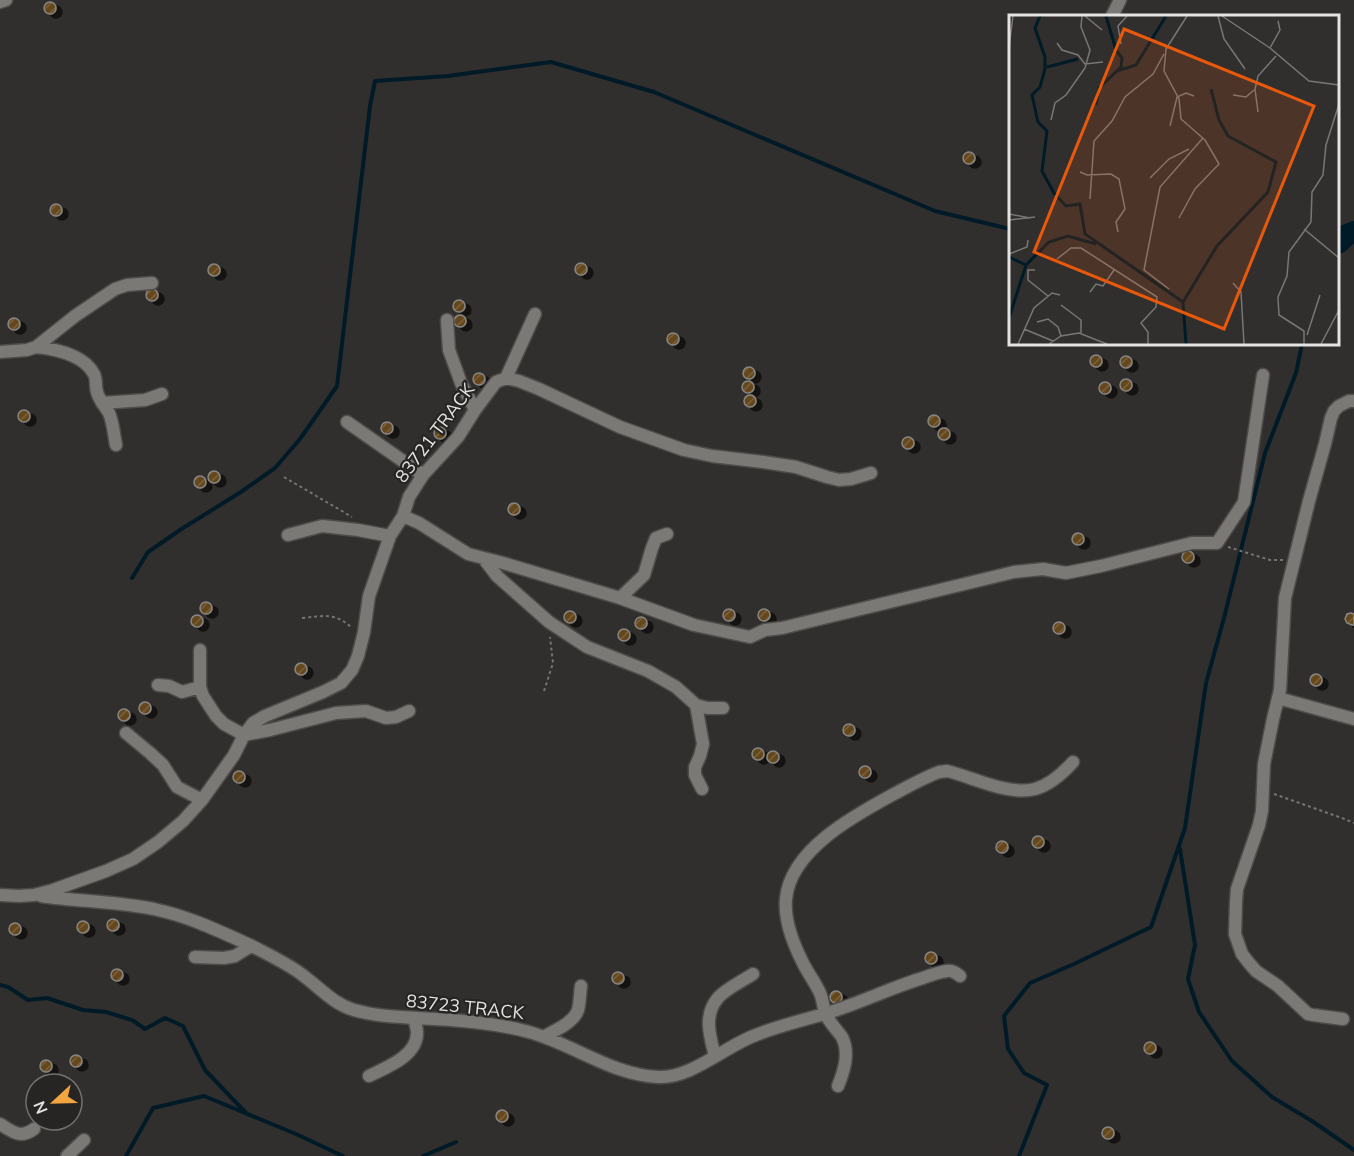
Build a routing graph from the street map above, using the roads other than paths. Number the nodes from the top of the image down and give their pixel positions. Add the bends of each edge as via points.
1 (6, 0) edge
2 (1120, 0) edge
3 (0, 2) edge
4 (1112, 15) edge
5 (152, 283) dead end
6 (535, 314) dead end
7 (447, 320) dead end
8 (36, 347) junction
9 (0, 352) edge
10 (1263, 375) dead end
11 (506, 378) junction
12 (162, 394) dead end
13 (1354, 401) edge
14 (102, 403) junction
15 (475, 410) junction
16 (347, 422) dead end
17 (116, 445) dead end
18 (871, 473) dead end
19 (423, 475) junction
20 (403, 516) junction
21 (667, 534) dead end
22 (288, 535) dead end
23 (390, 536) junction
24 (484, 559) junction
25 (620, 598) junction
26 (200, 650) dead end
27 (158, 685) dead end
28 (200, 687) junction
29 (1278, 698) junction
30 (696, 705) junction
31 (723, 708) dead end
32 (409, 711) dead end
33 (1354, 719) edge
34 (126, 733) dead end
35 (244, 735) junction
36 (1073, 762) dead end
37 (702, 789) dead end
38 (202, 800) junction
39 (0, 895) edge
40 (34, 895) junction
41 (251, 946) junction
42 (195, 957) dead end
43 (753, 975) dead end
44 (960, 976) dead end
45 (581, 986) dead end
46 (825, 1014) junction
47 (414, 1018) junction
48 (1343, 1019) dead end
49 (545, 1036) junction
50 (715, 1056) junction
51 (369, 1076) dead end
52 (838, 1086) dead end
53 (0, 1125) edge
54 (29, 1132) edge
55 (84, 1140) dead end
56 (67, 1156) edge

1 - 3 street
2 - 4 street
5 - 8 street via 115,289
6 - 11 street
7 - 15 street via 449,350
8 - 9 street
8 - 14 street via 68,353 87,364 96,375
10 - 25 street via 1244,502 1216,543 1192,543 1066,573 1043,569 1014,572 765,630 750,637 694,625
11 - 15 street, 83721 TRACK via 496,382
11 - 18 street via 684,450 796,467 839,480
12 - 14 street via 145,400
13 - 29 street via 1334,411 1309,501 1285,598
14 - 17 street via 110,414
15 - 19 street, 83721 TRACK via 458,437
16 - 19 street
19 - 20 street, 83721 TRACK
20 - 23 street, 83721 TRACK
20 - 24 street via 468,554
21 - 25 street via 656,538 644,575
22 - 23 street via 322,526
23 - 35 street, 83721 TRACK via 369,596 352,670 341,683 253,723
24 - 25 street
24 - 30 street via 497,576 542,615 587,648 648,671
26 - 28 street
27 - 28 street via 182,692
28 - 35 street via 216,716
29 - 33 street
29 - 48 street via 1264,764 1262,812 1237,889 1237,944 1249,963 1303,1010
30 - 31 street
30 - 37 street via 703,744 695,775
32 - 35 street via 386,718 366,711 336,713
34 - 38 street via 163,765 177,788
35 - 38 street, 83721 TRACK
36 - 46 street via 1046,785 1024,790 939,772 855,817 813,849 797,868 786,899 793,939 819,992
38 - 40 street, 83721 TRACK via 183,821 133,859 76,883
39 - 40 street, 83721 TRACK
40 - 41 street, 83723 TRACK via 164,911
41 - 42 street via 235,956
41 - 47 street, 83723 TRACK via 292,967 339,1004 379,1015
43 - 50 street via 718,997 710,1011 709,1035
44 - 46 street, 83723 TRACK via 943,972
45 - 49 street via 576,1014
46 - 50 street, 83723 TRACK via 756,1035
46 - 52 street via 844,1043 846,1062
47 - 49 street, 83723 TRACK via 504,1026
47 - 51 street via 415,1044 393,1064
49 - 50 street, 83723 TRACK via 599,1061 650,1077 685,1072
53 - 54 street via 17,1134
55 - 56 street

